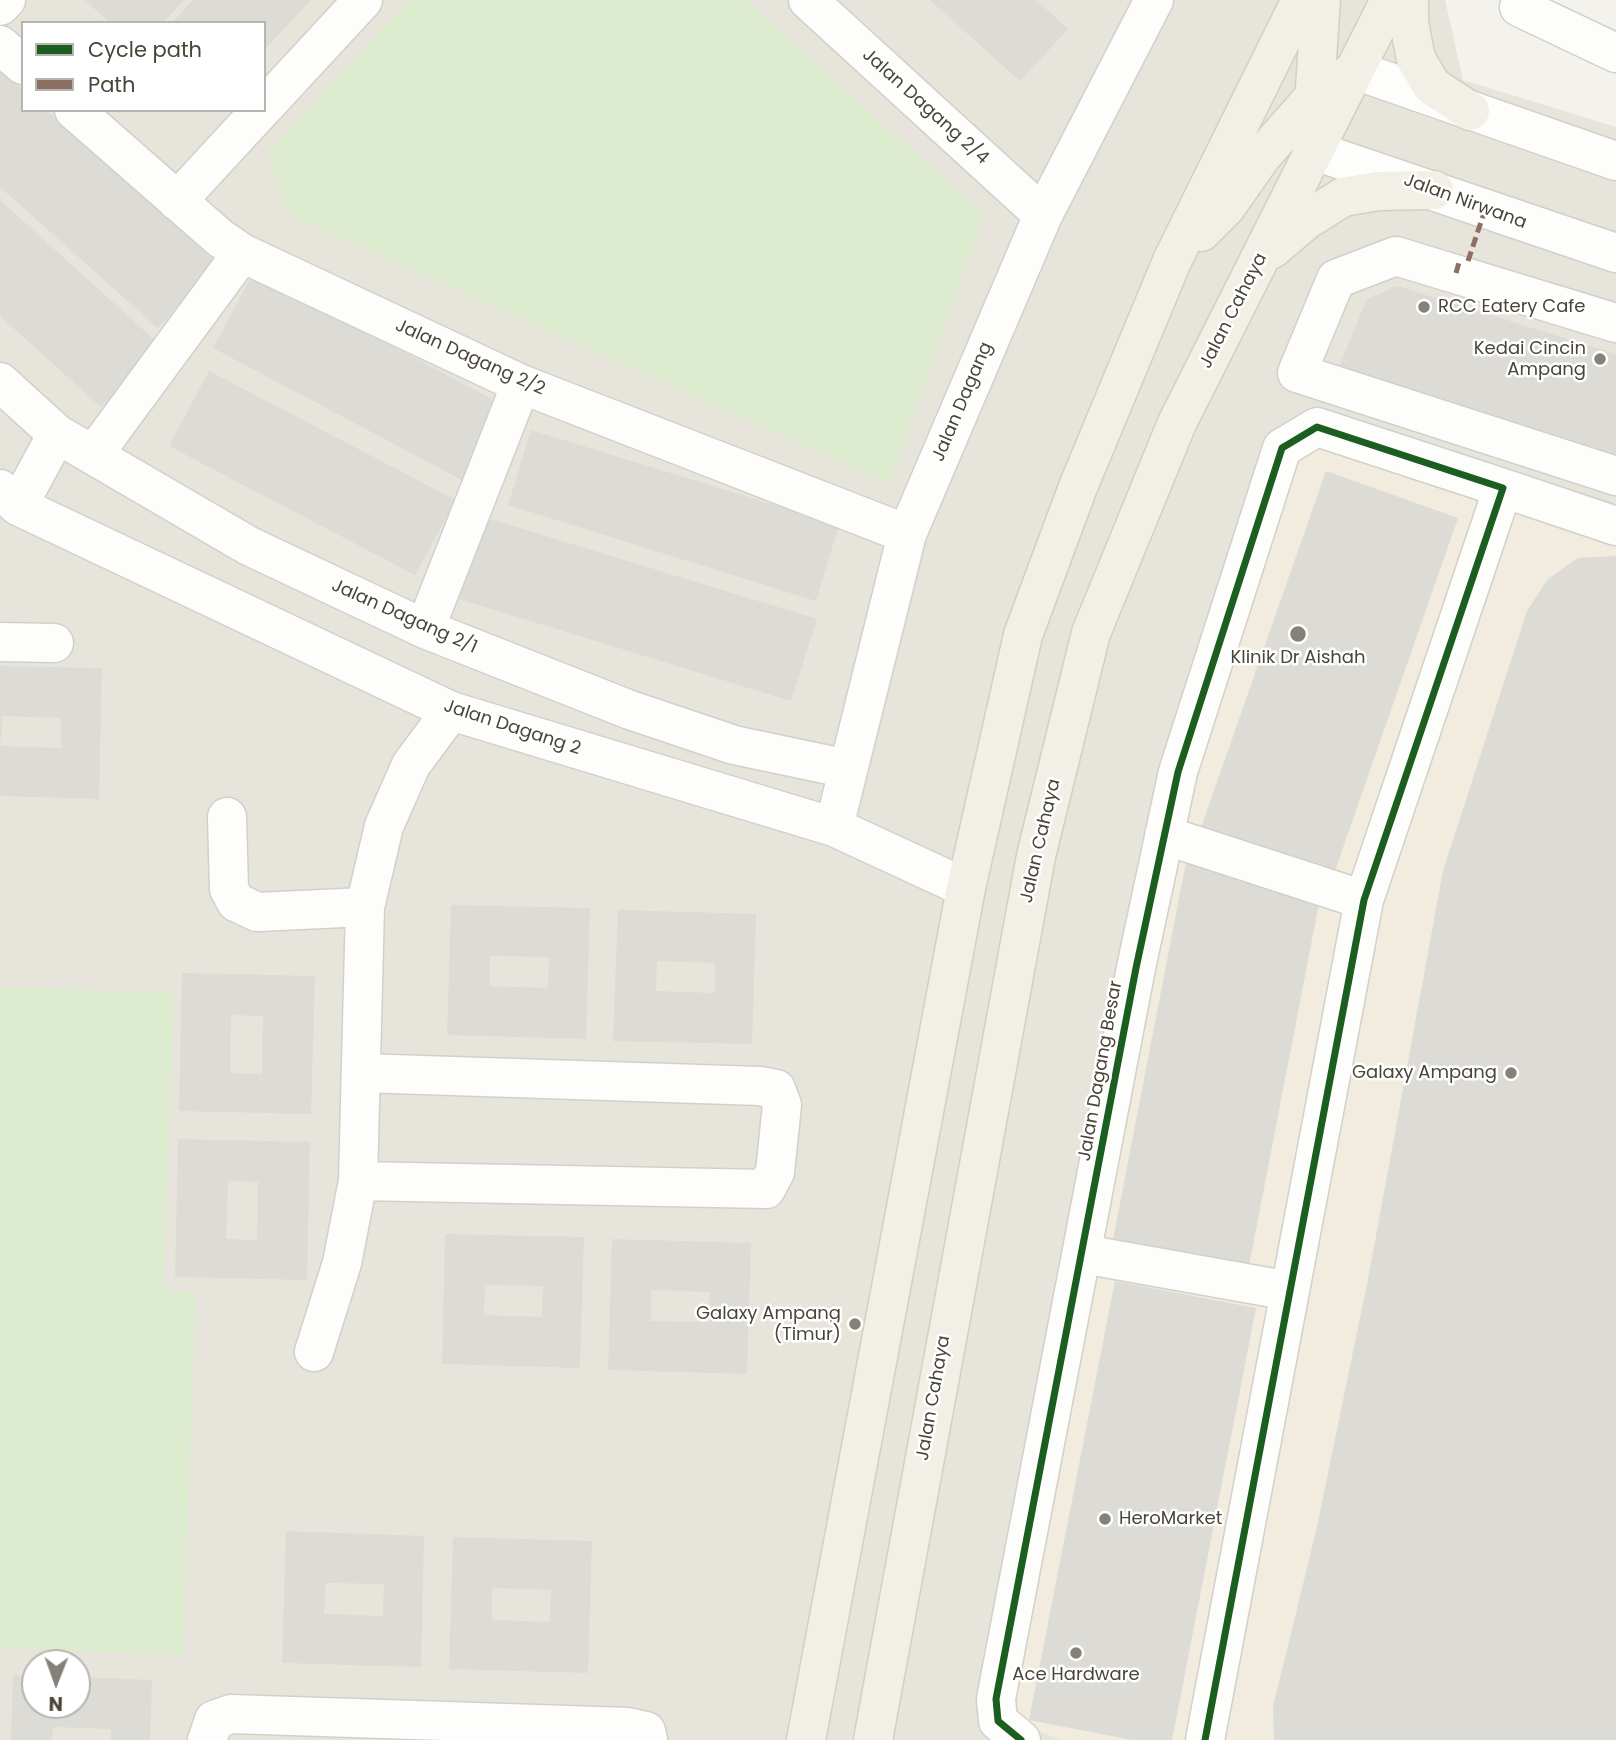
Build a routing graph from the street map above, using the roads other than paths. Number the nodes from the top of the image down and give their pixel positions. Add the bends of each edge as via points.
1 (6, 0) edge
2 (363, 0) edge
3 (808, 0) edge
4 (1154, 0) edge
5 (1301, 0) edge
6 (1321, 0) edge
7 (1390, 0) edge
8 (1409, 0) edge
9 (1523, 0) edge
10 (0, 6) edge
11 (0, 45) edge
12 (1616, 53) edge
13 (21, 63) edge
14 (1355, 70) junction
15 (1312, 98) junction
16 (266, 106) edge
17 (1470, 111) junction
18 (76, 112) edge
19 (260, 112) edge
20 (1315, 150) junction
21 (1616, 161) edge
22 (1434, 190) junction
23 (177, 201) junction
24 (1043, 215) junction
25 (242, 253) junction
26 (1616, 253) edge
27 (1261, 258) junction
28 (1172, 261) junction
29 (1616, 323) edge
30 (0, 382) edge
31 (521, 384) junction
32 (57, 434) junction
33 (94, 454) junction
34 (1616, 476) edge
35 (1503, 488) junction
36 (9, 497) edge
37 (1616, 526) edge
38 (907, 534) junction
39 (425, 629) junction
40 (0, 642) edge
41 (54, 643) dead end
42 (451, 711) junction
43 (848, 769) junction
44 (227, 817) dead end
45 (834, 827) junction
46 (1164, 835) junction
47 (966, 888) junction
48 (1364, 900) junction
49 (365, 907) junction
50 (360, 1073) junction
51 (358, 1181) junction
52 (1083, 1254) junction
53 (1290, 1291) junction
54 (314, 1352) dead end
55 (879, 1730) edge
56 (207, 1740) edge
57 (648, 1740) edge
58 (806, 1740) edge
59 (1020, 1740) edge
60 (1205, 1740) edge

1 - 10 street
2 - 16 street
3 - 24 street, Jalan Dagang 2/4
4 - 24 street, Jalan Dagang
5 - 28 main road
6 - 15 main road
7 - 14 main road, Jalan Cahaya
8 - 17 main road via 1416,58 1432,86
9 - 12 street via 1519,7
11 - 13 street
14 - 15 main road
14 - 17 street
14 - 20 main road, Jalan Cahaya
15 - 20 main road
15 - 28 main road via 1226,207
17 - 21 street
18 - 23 street, Jalan Dagang 2/2
19 - 23 street
20 - 22 street, Jalan Nirwana
20 - 27 main road, Jalan Cahaya
22 - 26 street, Jalan Nirwana
22 - 27 main road via 1343,197
23 - 25 street, Jalan Dagang 2/2
24 - 38 street, Jalan Dagang
25 - 31 street, Jalan Dagang 2/2
25 - 33 street
27 - 55 main road, Jalan Cahaya via 1177,423 1091,633 1033,869
28 - 47 main road via 1078,487 1023,635
29 - 34 street via 1396,256 1336,279 1297,373
30 - 32 street, Jalan Dagang 2/1
31 - 38 street, Jalan Dagang 2/2
31 - 39 street
32 - 33 street, Jalan Dagang 2/1
32 - 36 street
33 - 39 street, Jalan Dagang 2/1 via 249,546
35 - 37 street
35 - 46 street, Jalan Dagang Besar via 1317,427 1282,448 1178,772
35 - 48 street
36 - 42 street, Jalan Dagang 2
38 - 43 street, Jalan Dagang
39 - 43 street, Jalan Dagang 2/1 via 734,746
40 - 41 street
42 - 45 street, Jalan Dagang 2
42 - 49 street via 411,765 384,826
43 - 45 street, Jalan Dagang
44 - 49 street via 229,889 236,902 257,912
45 - 47 street, Jalan Dagang 2
46 - 48 street
46 - 52 street, Jalan Dagang Besar
47 - 58 main road
48 - 53 street
49 - 50 street
50 - 51 street
50 - 51 street via 760,1086 776,1089 782,1105 775,1172 766,1189
51 - 54 street via 342,1263
52 - 53 street
52 - 59 street, Jalan Dagang Besar via 996,1699 998,1721
53 - 60 street
56 - 57 street via 214,1720 231,1714 628,1727 646,1731

